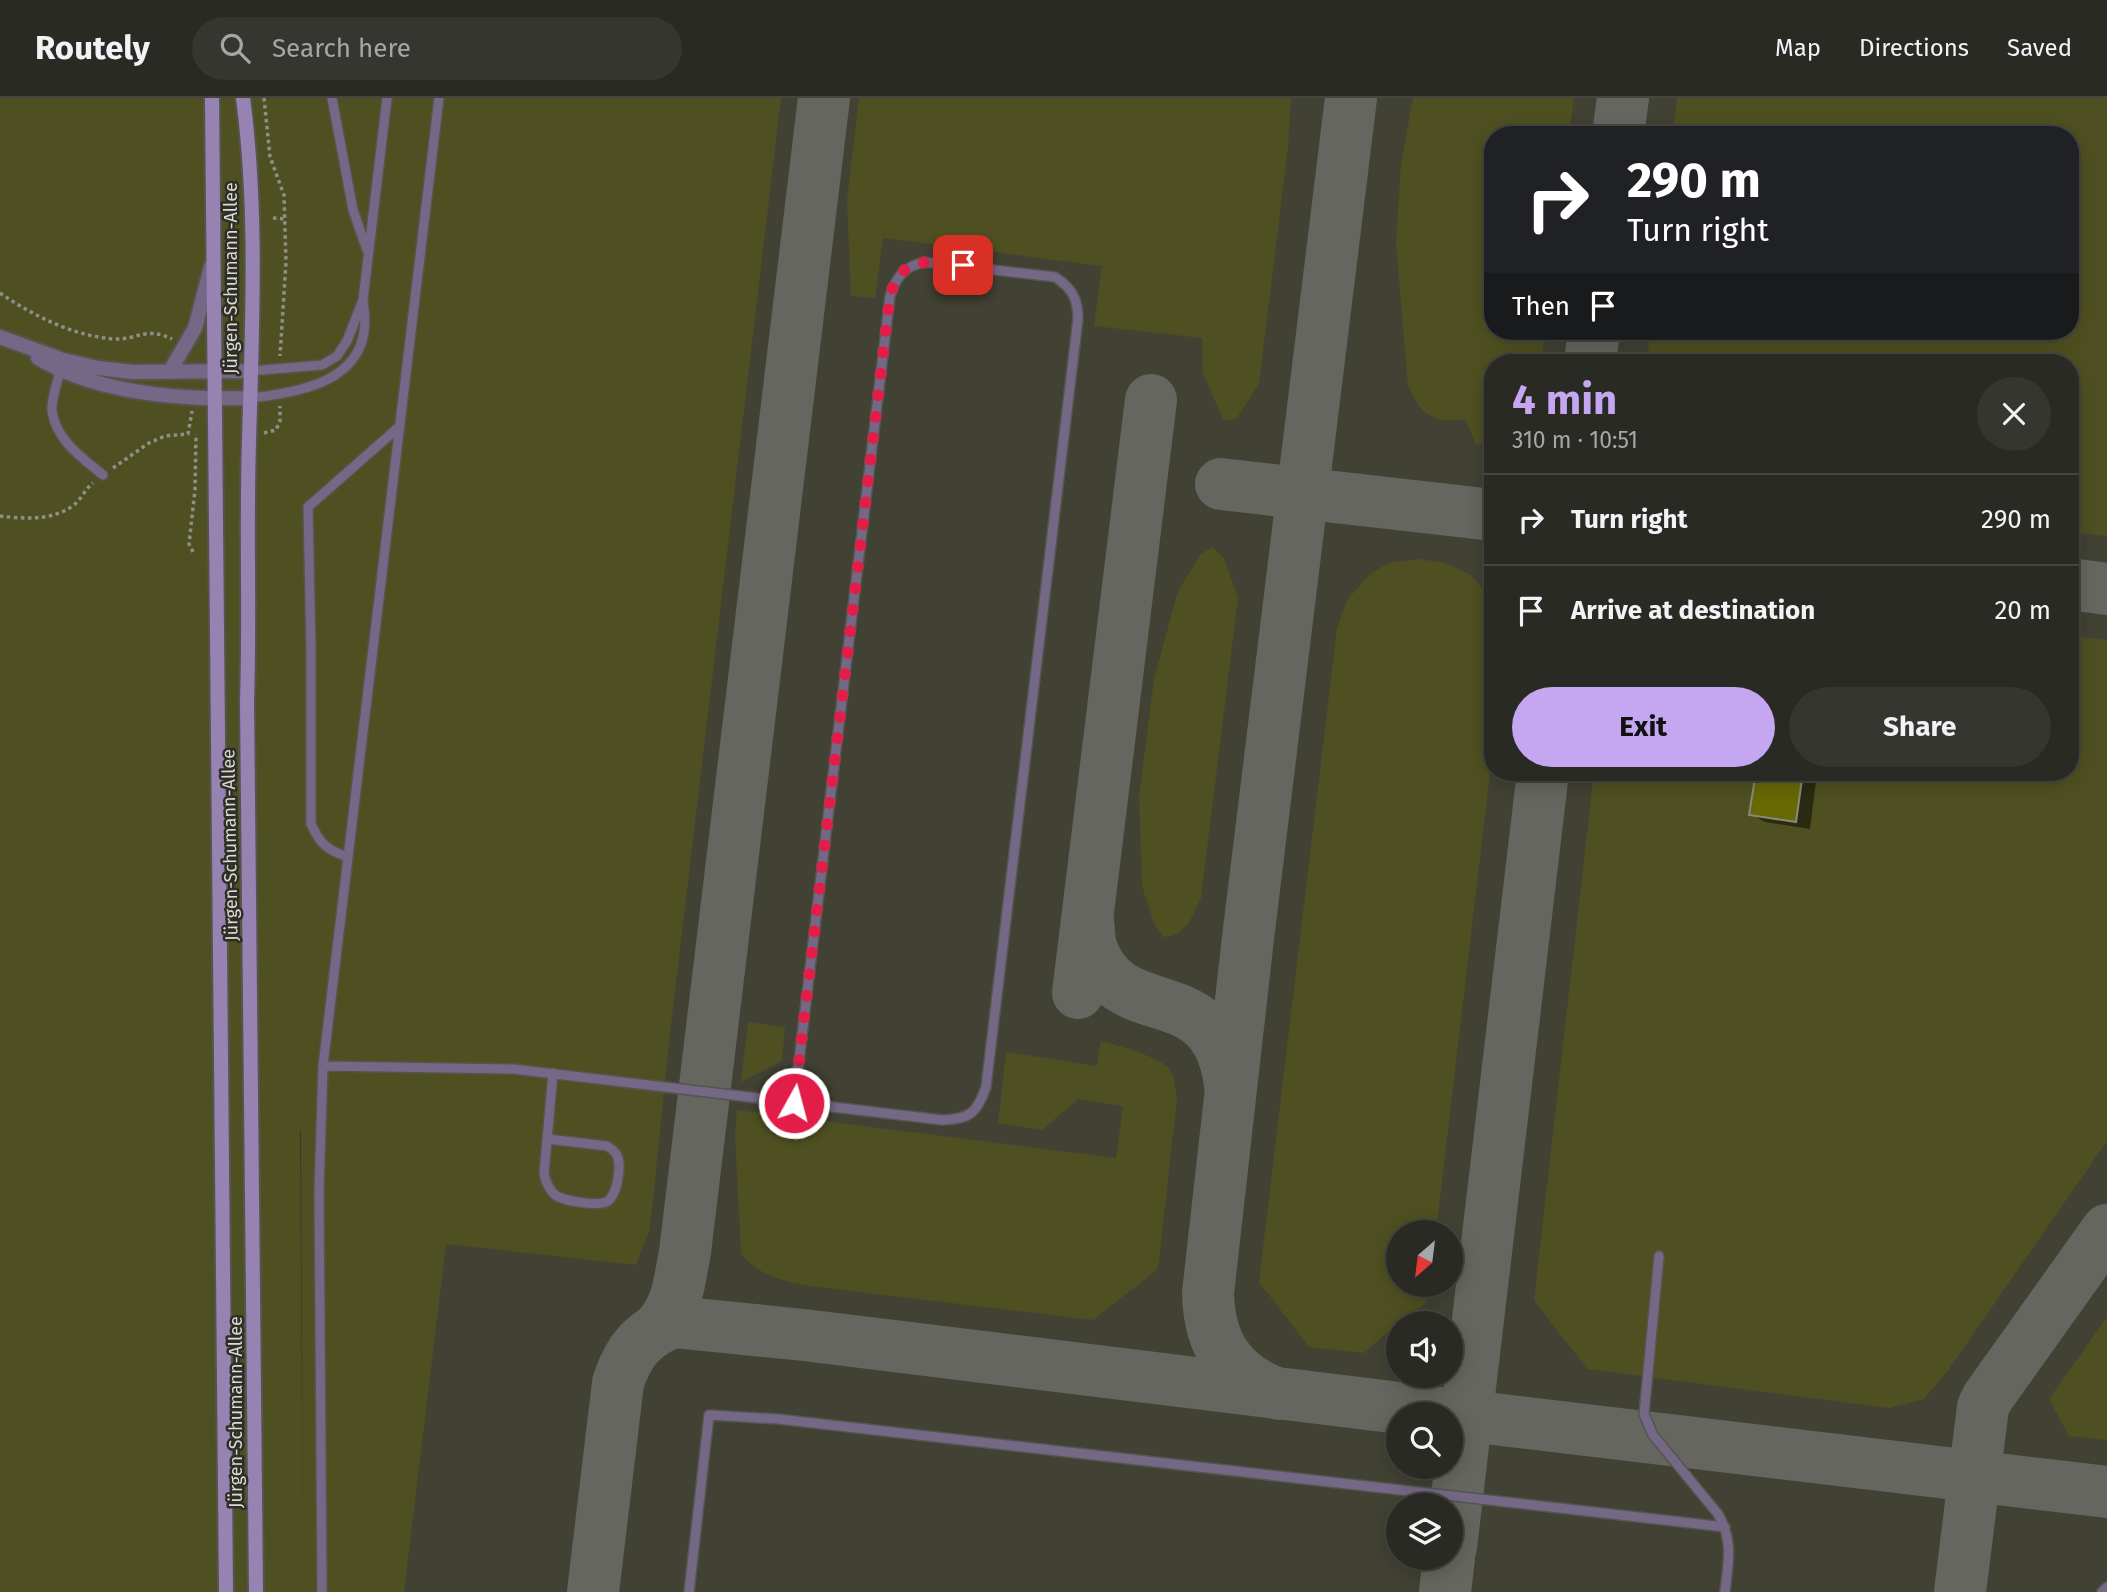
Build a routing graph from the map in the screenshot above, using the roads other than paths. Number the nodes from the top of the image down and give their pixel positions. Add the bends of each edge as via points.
1 (212, 98) edge
2 (243, 98) edge
3 (332, 98) edge
4 (387, 98) edge
5 (439, 98) edge
6 (368, 252) junction
7 (212, 259) junction
8 (363, 300) junction
9 (6, 340) edge
10 (62, 365) junction
11 (170, 371) junction
12 (251, 371) junction
13 (215, 372) junction
14 (250, 398) junction
15 (215, 399) junction
16 (400, 425) junction
17 (103, 475) road end
18 (348, 857) junction
19 (323, 1066) junction
20 (553, 1073) junction
21 (794, 1103) junction
22 (548, 1139) junction
23 (1659, 1256) dead end
24 (1725, 1527) junction
25 (2107, 1587) edge
26 (226, 1592) edge
27 (256, 1592) edge
28 (322, 1592) edge
29 (689, 1592) edge
30 (1725, 1592) edge
31 (2102, 1592) edge

1 - 7 street, Jürgen-Schumann-Allee
2 - 12 street, Jürgen-Schumann-Allee via 251,178
3 - 6 lane via 353,210
4 - 6 lane
5 - 16 lane
6 - 8 lane
7 - 11 street, Jürgen-Schumann-Allee via 195,328
7 - 13 street, Jürgen-Schumann-Allee
8 - 12 lane via 337,356 322,365
8 - 14 lane via 367,321 362,345 335,377 300,390
9 - 10 street
10 - 11 street
10 - 15 street via 98,384
10 - 17 lane via 52,410 60,436
11 - 13 street
12 - 13 street
12 - 14 street, Jürgen-Schumann-Allee
13 - 15 street, Jürgen-Schumann-Allee
14 - 15 street
14 - 27 street, Jürgen-Schumann-Allee via 247,702
15 - 26 street, Jürgen-Schumann-Allee
16 - 18 lane
16 - 18 lane via 308,507 311,824 330,851
18 - 19 lane
19 - 20 lane
19 - 28 lane via 319,1177
20 - 21 lane
20 - 22 lane
21 - 21 lane via 959,1119 980,1104 986,1087 1078,319 1074,294 1055,277 924,262 901,272 894,283
22 - 22 lane via 544,1174 555,1195 600,1204 608,1201 618,1169 614,1151 607,1146
23 - 24 lane via 1644,1414 1653,1435
24 - 29 lane via 778,1419 709,1415
24 - 30 lane via 1730,1546
25 - 31 lane

